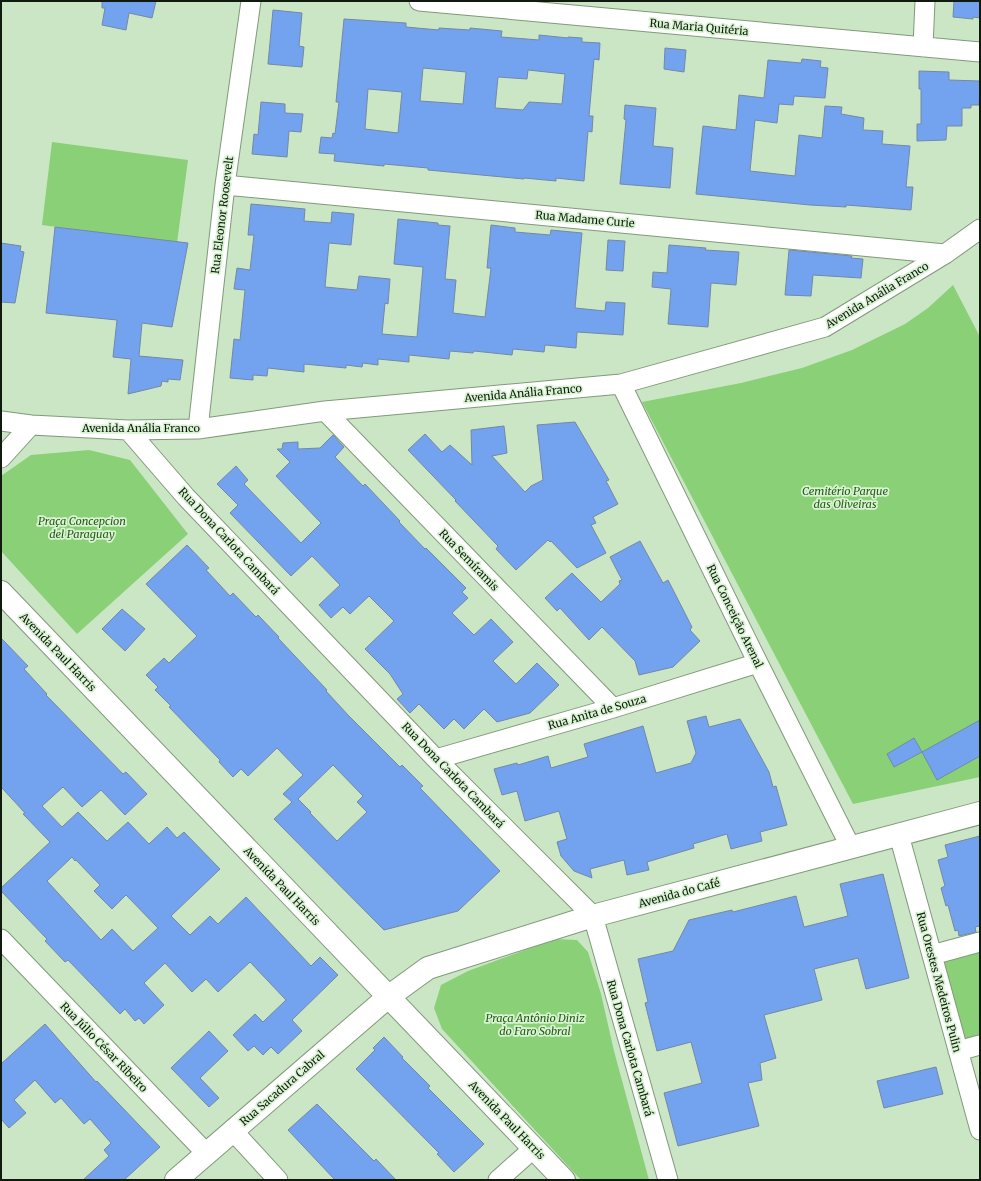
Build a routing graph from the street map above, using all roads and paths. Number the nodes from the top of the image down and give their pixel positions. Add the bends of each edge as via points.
1 (251, 1) edge
2 (419, 1) edge
3 (925, 1) edge
4 (923, 47) junction
5 (980, 52) edge
6 (225, 185) junction
7 (980, 229) edge
8 (945, 254) junction
9 (621, 384) junction
10 (325, 411) junction
11 (1, 421) edge
12 (31, 425) junction
13 (198, 429) junction
14 (128, 430) junction
15 (1, 458) edge
16 (1, 592) edge
17 (758, 663) junction
18 (613, 708) junction
19 (436, 759) junction
20 (980, 813) edge
21 (899, 835) junction
22 (850, 846) junction
23 (593, 916) junction
24 (1, 939) edge
25 (980, 942) edge
26 (932, 955) junction
27 (388, 997) junction
28 (980, 1045) edge
29 (958, 1051) junction
30 (980, 1130) edge
31 (233, 1131) junction
32 (534, 1148) junction
33 (207, 1154) junction
34 (176, 1180) edge
35 (278, 1180) edge
36 (498, 1180) edge
37 (564, 1180) edge
38 (668, 1180) edge

1 - 6 street, Rua Eleonor Roosevelt
2 - 4 street, Rua Maria Quitéria
3 - 4 street
4 - 5 street, Rua Maria Quitéria
6 - 8 street, Rua Madame Curie
6 - 13 street, Rua Eleonor Roosevelt
7 - 8 street, Avenida Anália Franco
8 - 9 street, Avenida Anália Franco via 825,327
9 - 10 street, Avenida Anália Franco
9 - 17 street, Rua Conceição Arenal
10 - 13 street, Avenida Anália Franco
10 - 18 street, Rua Semíramis
11 - 12 street, Avenida Anália Franco
12 - 14 street, Avenida Anália Franco
12 - 15 street
13 - 14 street, Avenida Anália Franco
14 - 19 street, Rua Dona Carlota Cambará via 186,497
16 - 27 street, Avenida Paul Harris
17 - 18 street, Rua Anita de Souza
17 - 22 street, Rua Conceição Arenal
18 - 19 street, Rua Anita de Souza
19 - 23 street, Rua Dona Carlota Cambará
20 - 21 street, Avenida do Café
21 - 22 street, Avenida do Café
21 - 26 street, Rua Orestes Medeiros Pulin
22 - 23 street, Avenida do Café
23 - 27 street, Avenida do Café via 428,968
23 - 38 street, Rua Dona Carlota Cambará
24 - 33 street, Rua Júlio César Ribeiro
25 - 26 street
26 - 29 street, Rua Orestes Medeiros Pulin
27 - 31 street, Rua Sacadura Cabral
27 - 32 street, Avenida Paul Harris
28 - 29 street
29 - 30 street, Rua Orestes Medeiros Pulin
31 - 33 street, Rua Sacadura Cabral
31 - 35 street
32 - 36 street
32 - 37 street, Avenida Paul Harris
33 - 34 street, Rua Sacadura Cabral

